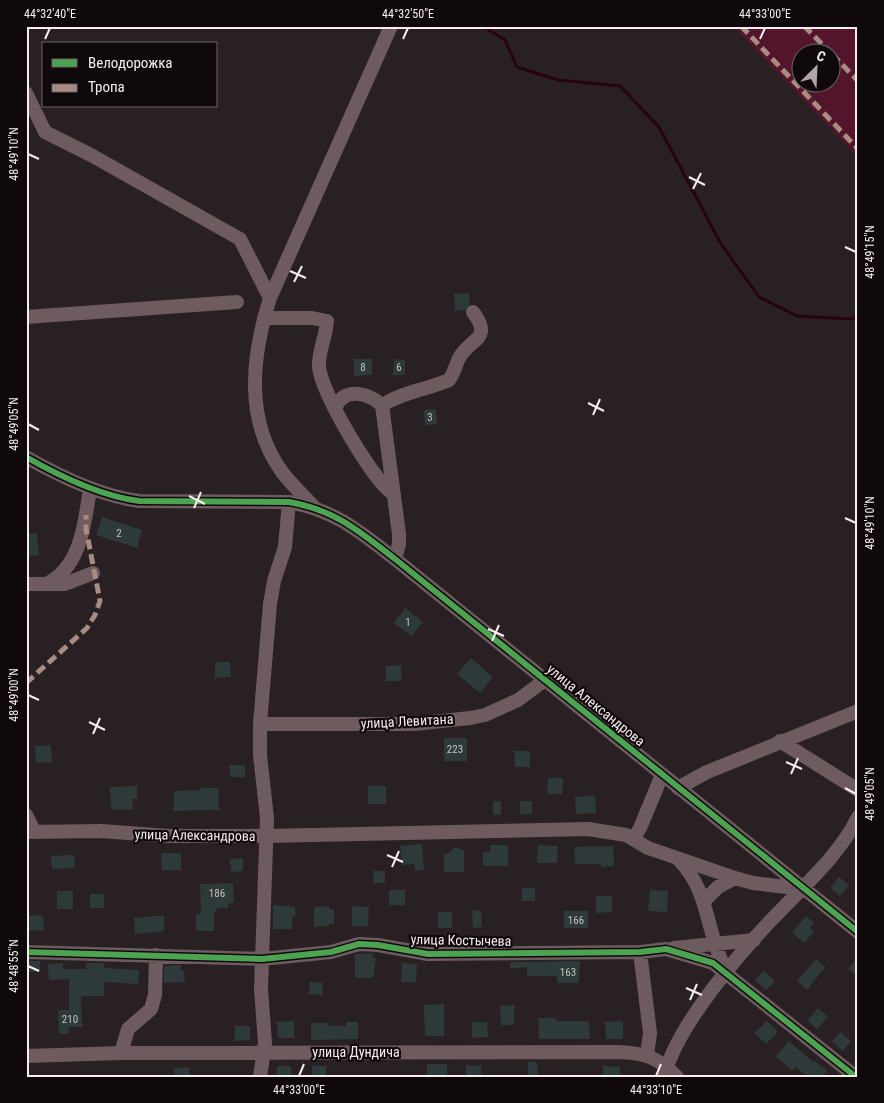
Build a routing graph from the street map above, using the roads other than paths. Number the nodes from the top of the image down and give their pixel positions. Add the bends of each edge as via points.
1 (391, 26) edge
2 (26, 94) edge
3 (270, 298) junction
4 (237, 302) dead end
5 (473, 312) dead end
6 (26, 317) edge
7 (264, 318) junction
8 (382, 406) junction
9 (335, 408) junction
10 (26, 457) edge
11 (90, 488) junction
12 (392, 493) junction
13 (289, 502) junction
14 (313, 506) junction
15 (395, 559) junction
16 (93, 573) dead end
17 (26, 584) edge
18 (46, 584) junction
19 (545, 680) junction
20 (858, 711) edge
21 (260, 724) junction
22 (780, 742) junction
23 (662, 775) junction
24 (678, 788) junction
25 (858, 790) edge
26 (26, 814) edge
27 (858, 817) edge
28 (30, 832) edge
29 (266, 836) junction
30 (634, 838) junction
31 (678, 859) junction
32 (735, 878) junction
33 (804, 889) junction
34 (704, 902) junction
35 (858, 932) edge
36 (754, 940) junction
37 (714, 943) junction
38 (666, 949) junction
39 (26, 952) edge
40 (640, 952) junction
41 (156, 956) junction
42 (262, 959) junction
43 (727, 973) junction
44 (264, 1052) junction
45 (121, 1053) junction
46 (647, 1055) junction
47 (26, 1056) edge
48 (666, 1072) edge
49 (260, 1077) edge
50 (677, 1077) edge
51 (856, 1077) edge

1 - 3 street
2 - 3 street via 45,132 240,239
3 - 7 street
4 - 6 street
5 - 8 street via 482,331 463,352 449,380 392,399
7 - 9 street via 327,321 319,369
7 - 14 street via 254,364 258,418 266,443 282,472
8 - 9 street via 363,394 351,393 342,397
8 - 12 street
9 - 12 street via 372,472
10 - 11 street
11 - 13 street via 120,499 140,501
11 - 18 street via 86,515 68,568
12 - 15 street via 399,534
13 - 14 street
13 - 21 street via 285,547 270,604
14 - 15 street, улица Александрова via 355,527
15 - 19 street, улица Александрова
16 - 18 street via 74,582
17 - 18 street
19 - 21 street, улица Левитана via 518,700 470,718 414,724
19 - 23 street, улица Александрова
20 - 22 street
21 - 29 street via 260,755 267,807
22 - 24 street via 707,772
22 - 25 street
23 - 24 street, улица Александрова
23 - 30 street
24 - 33 street, улица Александрова
26 - 28 street
27 - 33 street
28 - 29 street, улица Александрова
29 - 30 street, улица Александрова via 588,829
29 - 42 street
30 - 31 street, улица Александрова via 648,848
31 - 32 street, улица Александрова
31 - 34 street via 692,874
32 - 33 street, улица Александрова
32 - 34 street via 718,887
33 - 35 street, улица Александрова
33 - 36 street
34 - 37 street
36 - 37 street
36 - 43 street
37 - 38 street
37 - 43 street
38 - 40 street, улица Костычева
38 - 43 street, улица Костычева via 713,963
39 - 41 street, улица Костычева
40 - 42 street, улица Костычева via 428,954 359,944 331,952
40 - 46 street via 650,1033
41 - 42 street, улица Костычева
41 - 45 street via 155,995 151,1009 128,1029
42 - 44 street via 260,989 266,1043
43 - 48 street via 684,1030
43 - 51 street, улица Костычева
44 - 45 street, улица Дундича
44 - 46 street, улица Дундича via 618,1052
44 - 49 street
45 - 47 street, улица Дундича
46 - 48 street, улица Дундича
48 - 50 street, улица Дундича

